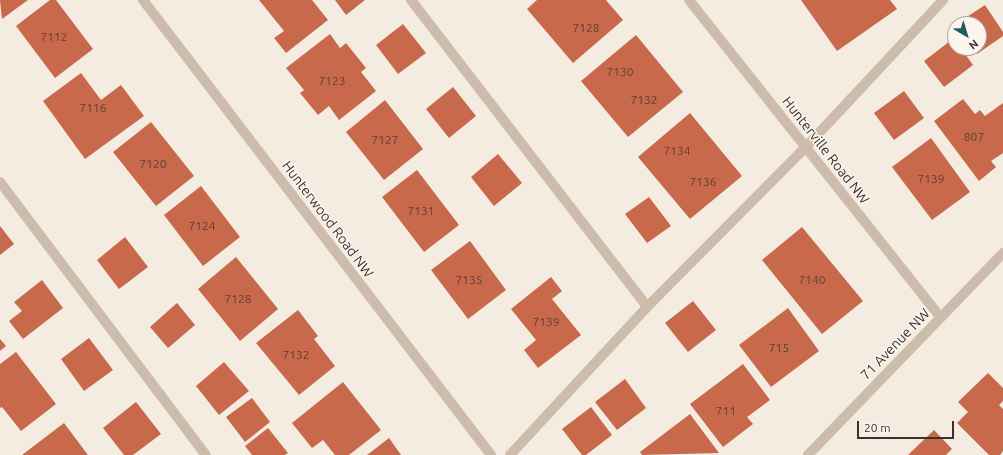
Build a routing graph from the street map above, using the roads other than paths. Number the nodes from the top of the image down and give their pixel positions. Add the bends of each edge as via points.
1 (142, 0) edge
2 (411, 0) edge
3 (689, 0) edge
4 (943, 0) edge
5 (806, 147) junction
6 (0, 182) edge
7 (1003, 253) edge
8 (647, 307) junction
9 (940, 317) junction
10 (206, 455) edge
11 (491, 455) edge
12 (510, 455) edge
13 (808, 455) edge

1 - 11 street, Hunterwood Road NW
2 - 8 street
3 - 5 street, Hunterville Road NW
4 - 5 street
5 - 8 street
5 - 9 street, Hunterville Road NW
6 - 10 street
7 - 9 street, 71 Avenue NW
8 - 12 street
9 - 13 street, 71 Avenue NW

